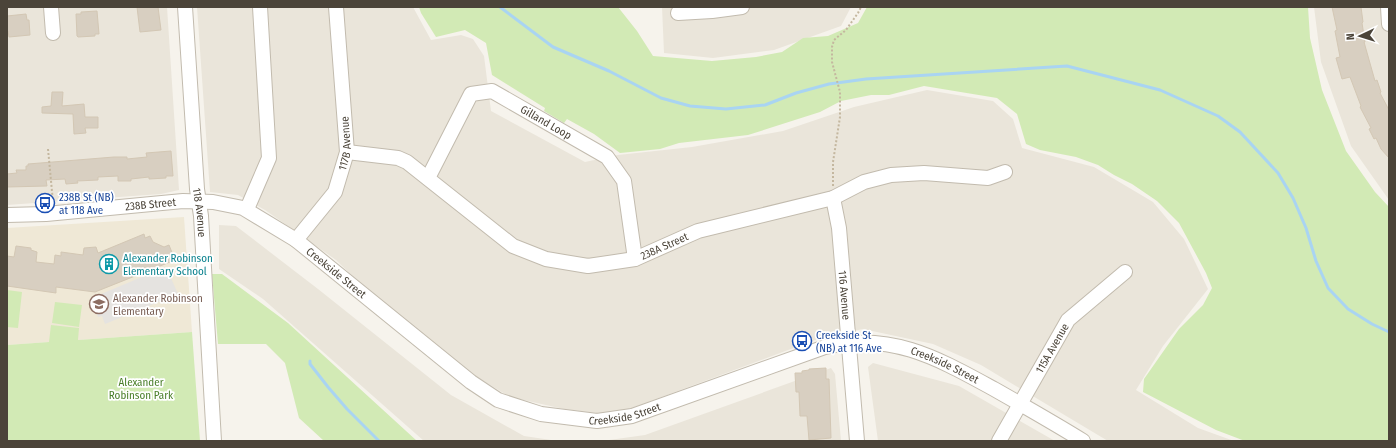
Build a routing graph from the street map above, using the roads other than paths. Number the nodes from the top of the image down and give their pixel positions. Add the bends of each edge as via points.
1 (51, 7) edge
2 (185, 7) edge
3 (260, 7) edge
4 (336, 7) edge
5 (742, 7) edge
6 (1388, 7) edge
7 (712, 9) edge
8 (678, 13) dead end
9 (1389, 24) edge
10 (53, 32) dead end
11 (347, 152) junction
12 (1005, 172) dead end
13 (428, 178) junction
14 (833, 198) junction
15 (199, 201) junction
16 (246, 210) junction
17 (7, 215) edge
18 (296, 240) junction
19 (635, 259) junction
20 (1125, 272) dead end
21 (849, 343) junction
22 (1020, 404) junction
23 (214, 441) edge
24 (857, 441) edge
25 (999, 441) edge
26 (1083, 441) edge

1 - 10 street
2 - 15 street, 118 Avenue
3 - 16 street via 269,158
4 - 11 street, 117B Avenue
5 - 7 street
6 - 9 street
7 - 8 street
11 - 13 street, 238A Street via 398,158
11 - 18 street, 117B Avenue via 335,192
12 - 14 street, 238A Street via 988,178 924,173 891,175 864,182
13 - 19 street, 238A Street via 513,246 546,259 588,266
13 - 19 street, Gilland Loop via 471,94 492,91 607,157 624,181
14 - 19 street, 238A Street via 698,231
14 - 21 street, 116 Avenue via 839,228
15 - 16 street, Creekside Street
15 - 17 street, 238B Street
15 - 23 street, 118 Avenue
16 - 18 street, Creekside Street
18 - 21 street, Creekside Street via 471,382 498,400 541,414 596,421 632,416 826,347
20 - 22 street, 115A Avenue via 1068,320
21 - 22 street, Creekside Street via 892,345 922,353 950,365
21 - 24 street, 116 Avenue
22 - 25 street, 115A Avenue
22 - 26 street, Creekside Street

